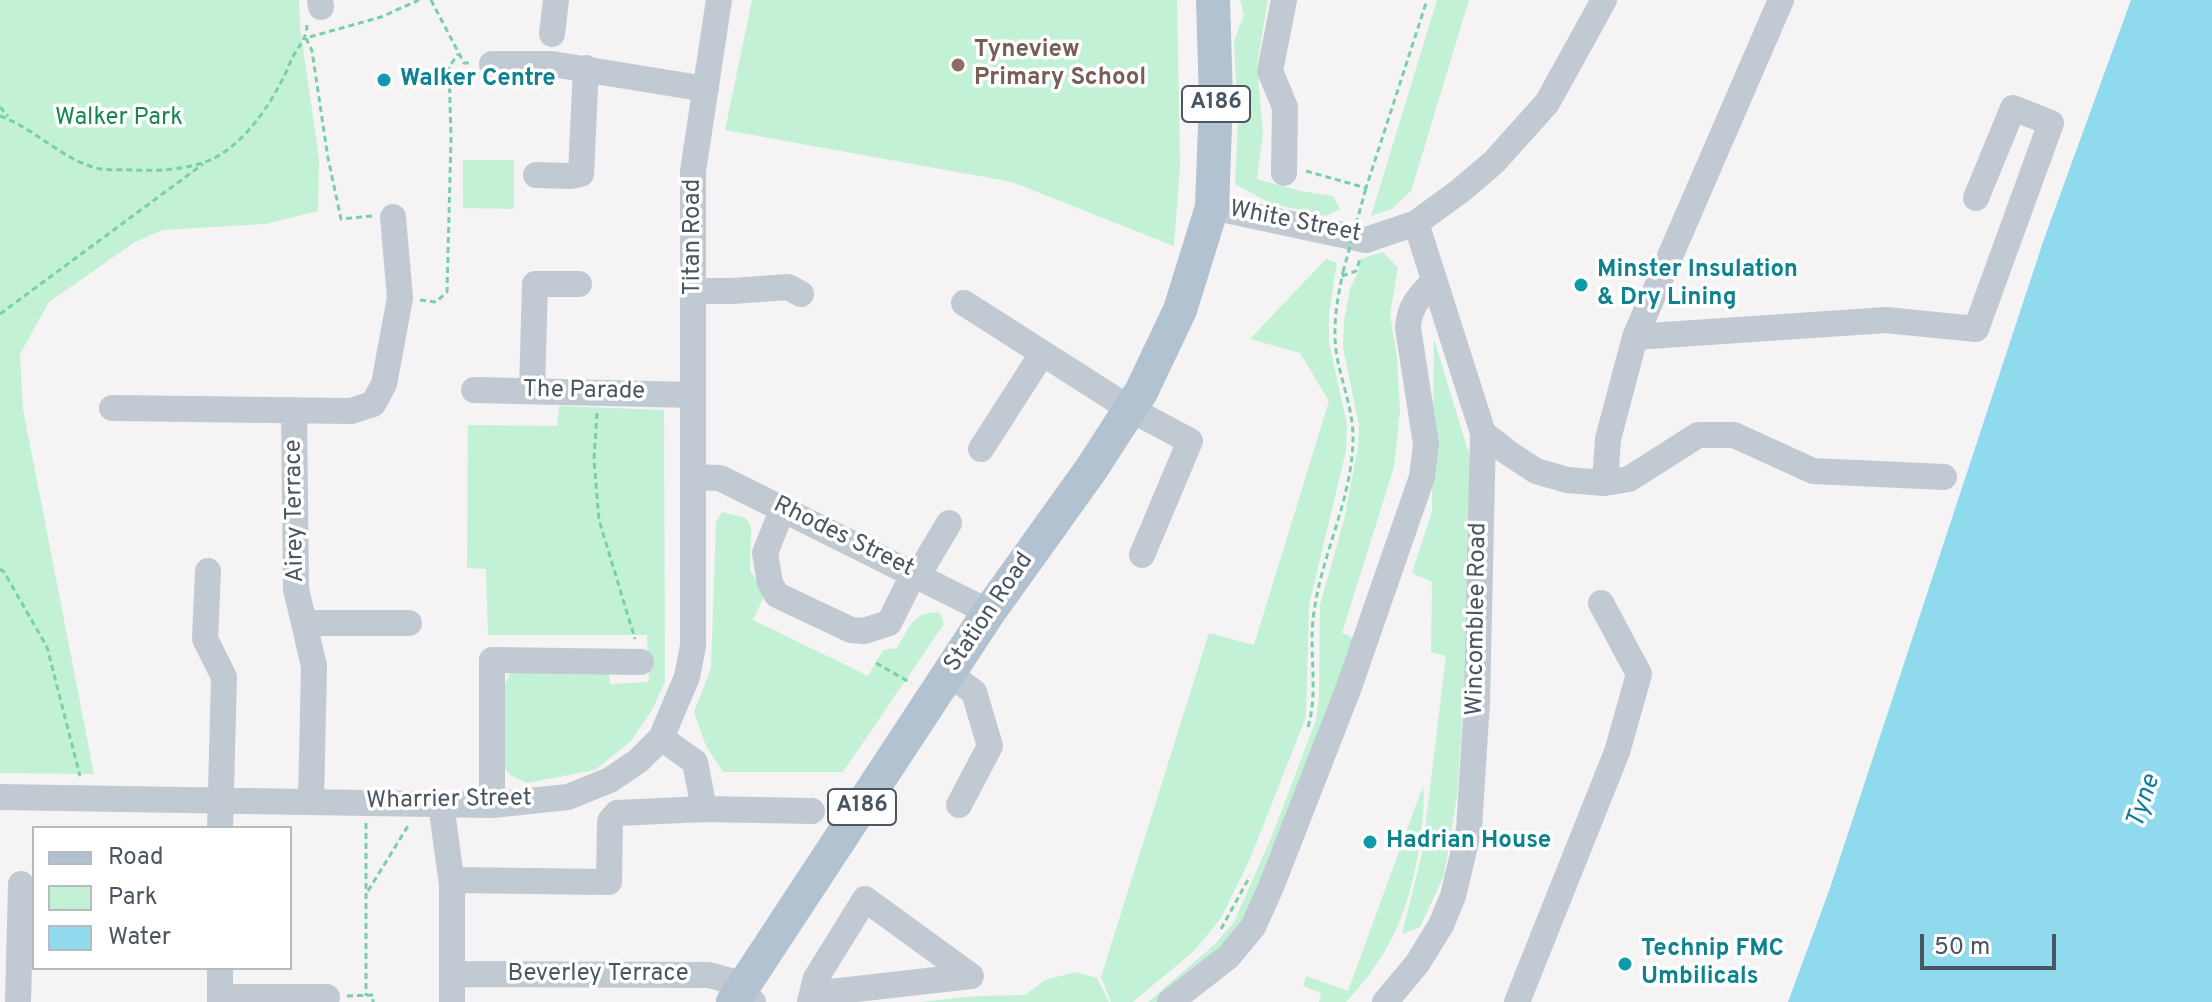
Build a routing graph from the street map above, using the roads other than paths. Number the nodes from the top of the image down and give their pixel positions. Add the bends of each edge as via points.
1 (556, 0) edge
2 (719, 0) edge
3 (1213, 0) edge
4 (1284, 0) edge
5 (1604, 0) edge
6 (1781, 0) edge
7 (552, 34) dead end
8 (492, 64) road end
9 (586, 68) junction
10 (706, 89) junction
11 (1284, 169) road end
12 (536, 175) dead end
13 (1976, 198) dead end
14 (1212, 207) junction
15 (393, 217) road end
16 (1416, 223) junction
17 (1434, 281) junction
18 (579, 284) dead end
19 (693, 291) junction
20 (801, 294) dead end
21 (964, 303) dead end
22 (1635, 337) junction
23 (1042, 354) junction
24 (474, 390) dead end
25 (532, 391) junction
26 (693, 395) junction
27 (112, 408) dead end
28 (1130, 409) junction
29 (294, 410) junction
30 (1483, 433) junction
31 (981, 449) dead end
32 (693, 477) junction
33 (1944, 477) dead end
34 (1605, 483) junction
35 (783, 508) junction
36 (949, 523) dead end
37 (1142, 555) dead end
38 (208, 571) dead end
39 (916, 574) junction
40 (1601, 603) dead end
41 (989, 612) junction
42 (305, 623) junction
43 (409, 623) dead end
44 (641, 662) road end
45 (941, 686) junction
46 (661, 738) junction
47 (0, 797) edge
48 (220, 801) junction
49 (311, 802) junction
50 (431, 804) junction
51 (492, 805) junction
52 (959, 805) dead end
53 (704, 809) junction
54 (812, 811) dead end
55 (220, 826) edge
56 (452, 880) junction
57 (18, 884) edge
58 (220, 970) edge
59 (452, 974) junction
60 (327, 997) road end
61 (742, 998) edge
62 (811, 998) edge
63 (220, 999) edge
64 (18, 1002) edge
65 (452, 1002) edge
66 (1170, 1002) edge
67 (1385, 1002) edge
68 (1517, 1002) edge

1 - 7 street
2 - 10 street, Titan Road
3 - 14 main road, A186
4 - 11 street via 1270,71 1285,107
5 - 16 street, White Street via 1547,103 1494,162
6 - 22 street
8 - 9 street
9 - 10 street
9 - 12 street via 581,174
10 - 19 street, Titan Road via 693,171
13 - 22 street via 2013,108 2051,123 1976,329 1886,320
14 - 16 street, White Street via 1366,240
14 - 28 main road, Station Road / A186 via 1180,310
15 - 29 street, Airey Terrace via 400,298 384,384 373,404 351,411
16 - 17 street, Wincomblee Road
17 - 30 street, Wincomblee Road
17 - 66 street via 1408,314 1426,444 1422,477 1349,687 1253,927 1228,957
18 - 25 street via 535,284
19 - 20 street via 788,287
19 - 26 street, Titan Road
21 - 23 street
22 - 34 street via 1608,439
23 - 28 street
23 - 31 street
24 - 25 street, The Parade
25 - 26 street, The Parade
26 - 32 street, Titan Road
27 - 29 street, Airey Terrace
28 - 37 street via 1190,441
28 - 41 main road, Station Road / A186
29 - 42 street, Airey Terrace via 296,589
30 - 34 street via 1536,471
30 - 67 street, Wincomblee Road via 1469,829 1441,925
32 - 35 street, Rhodes Street via 720,478
32 - 46 street, Wharrier Street via 693,646 687,677
33 - 34 street via 1813,471 1734,435 1698,435 1629,479
35 - 39 street, Rhodes Street
35 - 39 street via 765,553 777,595 851,630 864,631 889,623
36 - 39 street
38 - 48 street via 205,639 224,677
39 - 41 street, Rhodes Street
40 - 68 street via 1639,674 1617,752
41 - 45 main road, Station Road / A186
42 - 43 street
42 - 49 street, Airey Terrace via 314,666
44 - 51 street via 492,660
45 - 52 street via 974,692 990,746
45 - 61 main road, Station Road / A186
46 - 51 street, Wharrier Street via 610,780 568,797
46 - 53 street via 695,762
47 - 48 street, Wharrier Street
48 - 49 street, Wharrier Street
48 - 55 street
49 - 50 street, Wharrier Street
50 - 51 street, Wharrier Street
50 - 56 street
53 - 54 street
53 - 56 street via 617,813 610,821 609,882
56 - 59 street
57 - 64 street
58 - 63 street
59 - 61 street, Beverley Terrace via 709,975 724,978
59 - 65 street
60 - 63 street
62 - 62 street via 816,978 865,899 971,976

